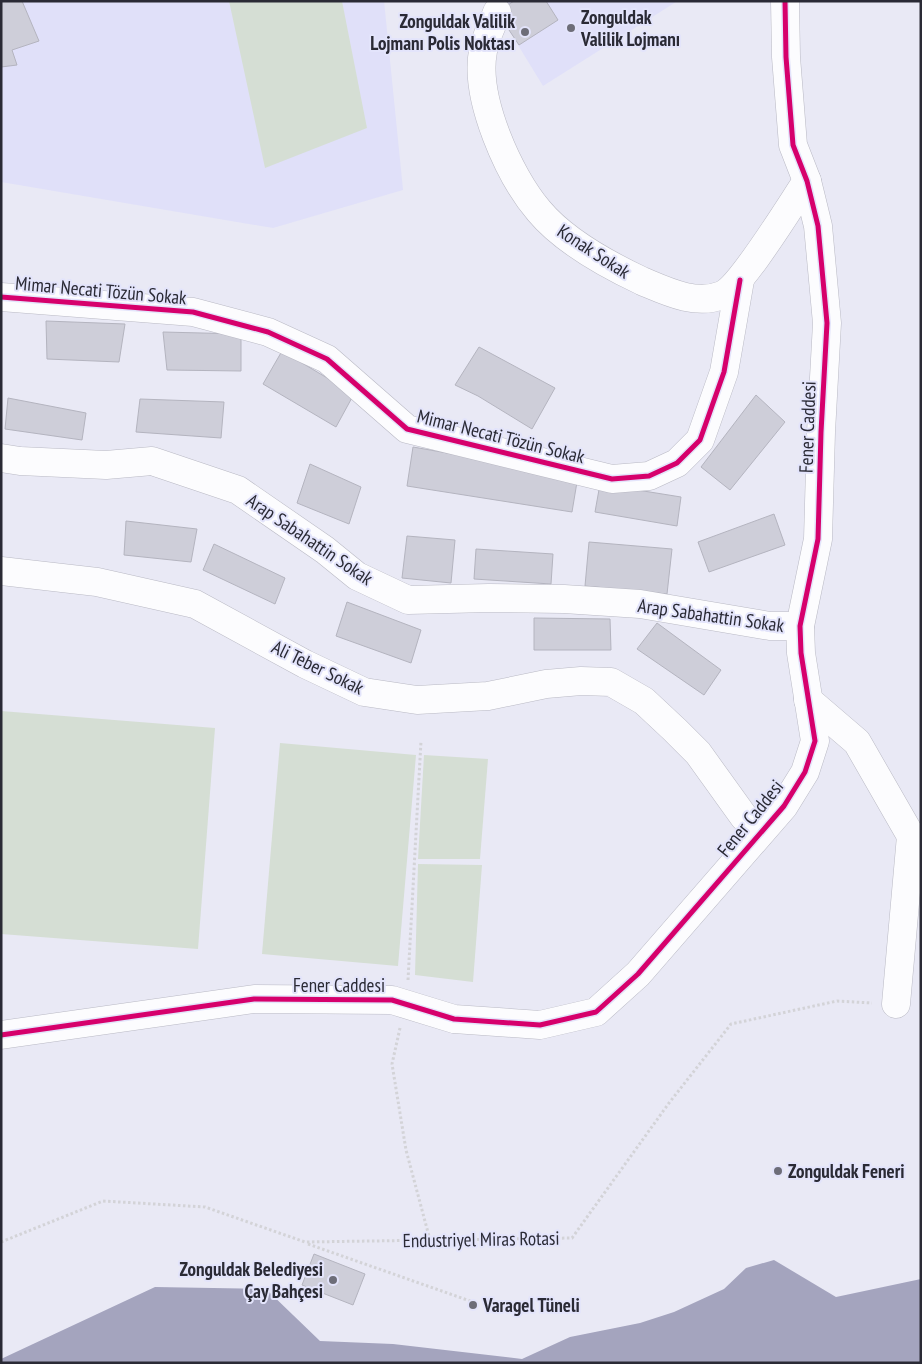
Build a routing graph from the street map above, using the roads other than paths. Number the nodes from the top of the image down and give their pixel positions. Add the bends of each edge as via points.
1 (785, 1) edge
2 (497, 12) dead end
3 (807, 181) junction
4 (740, 280) junction
5 (1, 297) edge
6 (1, 458) edge
7 (1, 571) edge
8 (800, 626) junction
9 (808, 700) junction
10 (762, 830) junction
11 (896, 1004) road end
12 (1, 1035) edge

1 - 3 street, Fener Caddesi via 793,145
2 - 4 street, Konak Sokak via 482,50 482,77 489,116 504,156 539,211 584,248 658,288 707,300 724,295
3 - 4 street, Konak Sokak
3 - 8 street, Fener Caddesi via 818,226 827,323 818,539
4 - 5 street, Mimar Necati Tözün Sokak via 724,372 700,440 677,463 649,476 612,479 407,429 327,359 268,332 193,312
6 - 8 street, Arap Sabahattin Sokak via 106,465 152,461 238,490 357,576 408,600 564,599 640,604 770,626
7 - 10 street, Ali Teber Sokak via 97,582 196,604 305,664 364,692 417,700 488,696 555,683 611,682 644,701 676,730 698,753 744,817
8 - 9 street, Fener Caddesi
9 - 10 street, Fener Caddesi via 814,741 805,772 784,806
9 - 11 street via 857,742 912,836
10 - 12 street, Fener Caddesi via 638,974 596,1012 540,1025 454,1019 392,1000 254,999

